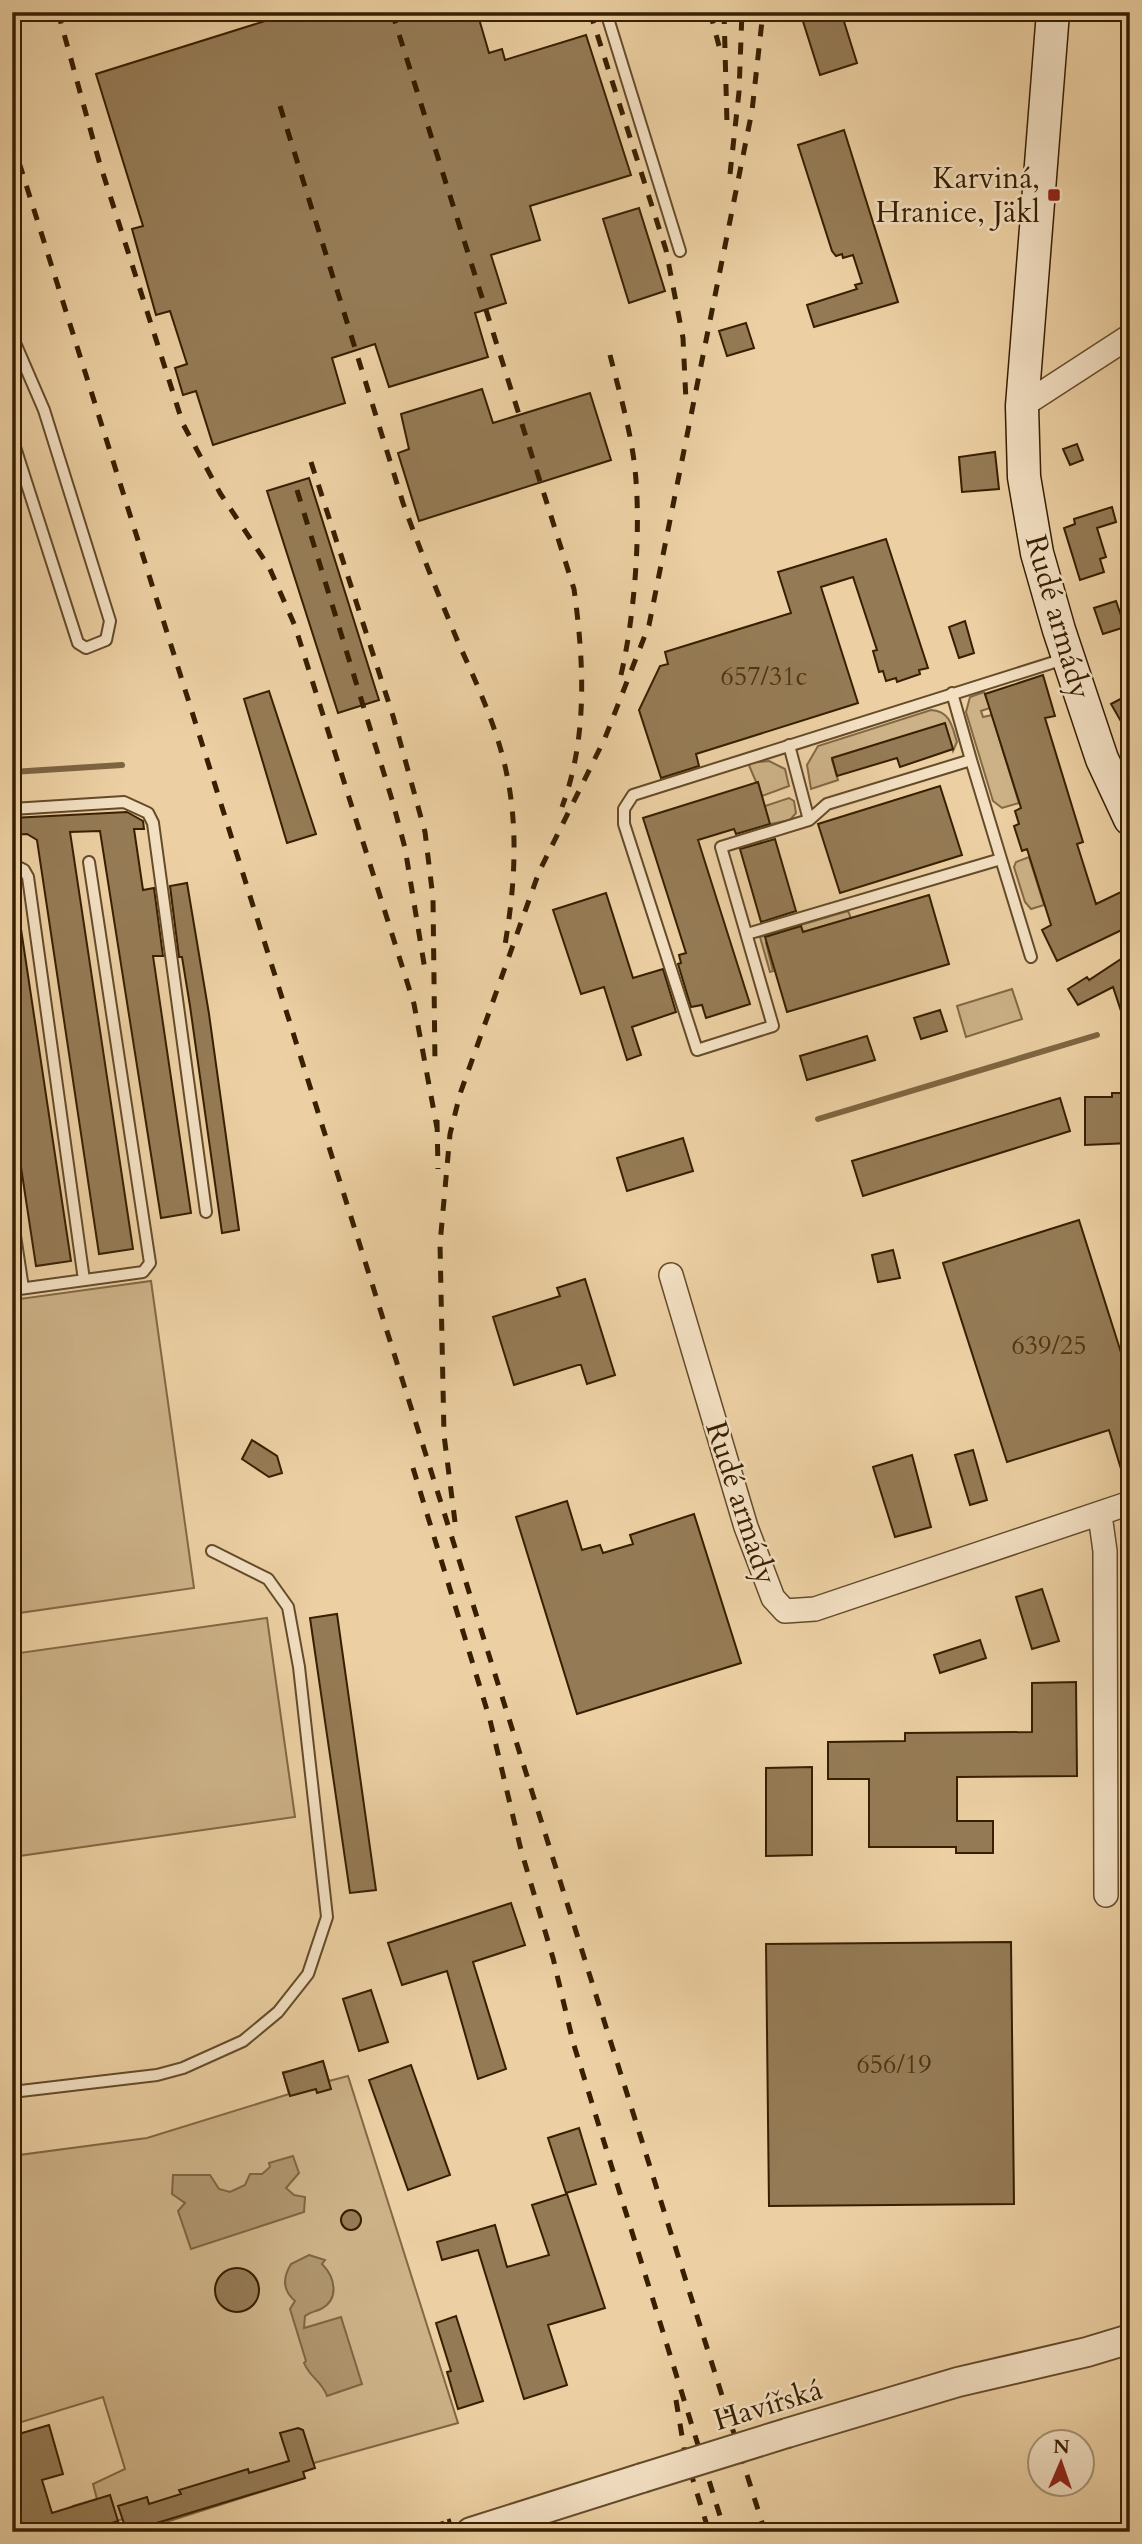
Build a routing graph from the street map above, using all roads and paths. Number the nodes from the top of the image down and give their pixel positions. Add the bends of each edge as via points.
1 (606, 12) edge
2 (1053, 12) edge
3 (680, 251) dead end
4 (12, 336) edge
5 (1130, 336) edge
6 (1022, 406) junction
7 (12, 438) edge
8 (1068, 658) junction
9 (951, 693) junction
10 (789, 745) junction
11 (971, 760) junction
12 (12, 809) edge
13 (1130, 819) edge
14 (809, 820) junction
15 (1001, 859) junction
16 (89, 862) dead end
17 (12, 864) edge
18 (747, 934) junction
19 (1031, 957) dead end
20 (206, 1212) dead end
21 (12, 1216) edge
22 (671, 1275) dead end
23 (84, 1280) junction
24 (18, 1289) edge
25 (1130, 1503) edge
26 (1100, 1515) junction
27 (212, 1551) dead end
28 (1106, 1895) dead end
29 (12, 2092) edge
30 (1130, 2339) edge
31 (1130, 2352) edge
32 (1087, 2353) junction
33 (471, 2532) edge

1 - 3 lane
2 - 6 main road, Rudé armády
4 - 7 lane via 44,410 110,621 106,640 86,648 78,643
5 - 6 street
6 - 8 main road, Rudé armády via 1031,523
8 - 9 lane
8 - 13 main road, Rudé armády via 1102,759
9 - 10 lane
9 - 11 lane
10 - 14 lane
10 - 18 lane via 633,795 624,809 624,824 697,1050 773,1026
11 - 14 lane via 827,804
11 - 15 lane
12 - 20 lane via 124,802 148,813 155,835
14 - 18 lane via 721,847
15 - 18 lane
15 - 19 lane
16 - 23 lane via 150,1263 143,1272
17 - 23 lane via 27,877
21 - 24 lane
22 - 26 street, Rudé armády via 746,1527 773,1598 785,1611 815,1609
23 - 24 lane
25 - 26 street, Rudé armády
26 - 28 street via 1105,1550
27 - 29 lane via 268,1579 288,1607 327,1917 308,1975 278,2012 243,2041 183,2068
30 - 32 street, Havířská
31 - 32 street, Havířská
32 - 33 street, Havířská, bridge via 958,2382

